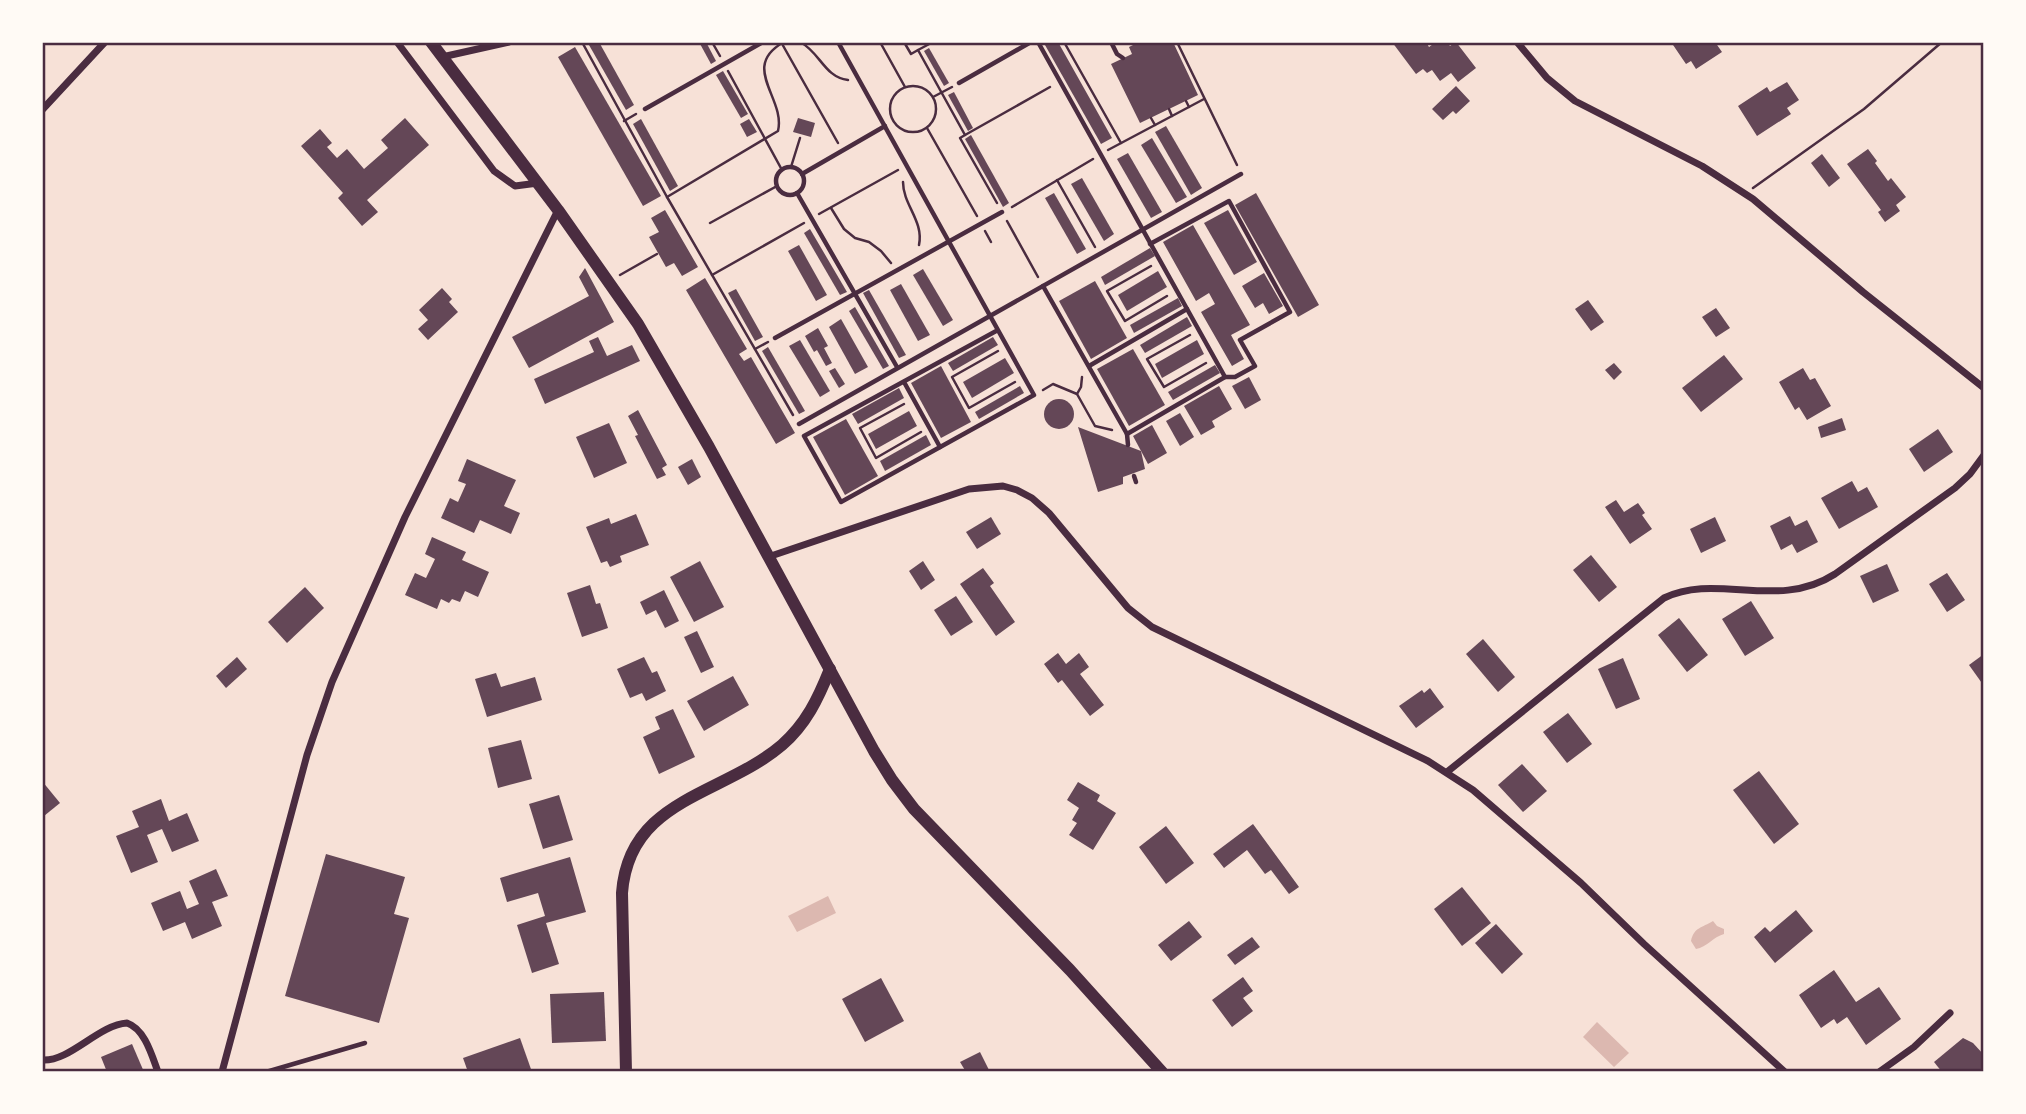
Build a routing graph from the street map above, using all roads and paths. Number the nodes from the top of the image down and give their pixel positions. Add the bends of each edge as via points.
1 (105, 42) edge
2 (389, 42) edge
3 (397, 42) edge
4 (431, 42) edge
5 (509, 42) edge
6 (582, 42) edge
7 (712, 42) edge
8 (763, 42) edge
9 (782, 42) edge
10 (800, 42) edge
11 (838, 42) edge
12 (880, 42) edge
13 (904, 42) edge
14 (932, 42) edge
15 (1031, 42) edge
16 (1038, 42) edge
17 (1064, 42) edge
18 (1111, 42) edge
19 (1177, 42) edge
20 (1517, 42) edge
21 (1942, 42) edge
22 (918, 51) junction
23 (408, 57) junction
24 (442, 57) junction
25 (1123, 58) dead end
26 (724, 64) junction
27 (858, 78) junction
28 (1060, 81) junction
29 (959, 83) dead end
30 (905, 87) junction
31 (952, 87) dead end
32 (942, 93) junction
33 (933, 97) junction
34 (1204, 99) junction
35 (1186, 101) dead end
36 (1189, 107) junction
37 (645, 109) joint
38 (1169, 109) dead end
39 (42, 110) edge
40 (1172, 116) junction
41 (1151, 118) dead end
42 (624, 121) junction
43 (1155, 125) junction
44 (885, 127) junction
45 (928, 128) junction
46 (965, 135) junction
47 (800, 138) dead end
48 (766, 141) junction
49 (1121, 143) junction
50 (842, 151) junction
51 (1101, 154) junction
52 (906, 165) junction
53 (792, 167) junction
54 (782, 170) junction
55 (802, 174) junction
56 (1241, 174) joint
57 (1057, 180) junction
58 (538, 183) junction
59 (778, 186) junction
60 (797, 193) junction
61 (1746, 193) junction
62 (667, 197) junction
63 (1012, 207) dead end
64 (831, 208) dead end
65 (558, 210) junction
66 (1002, 212) junction
67 (710, 223) dead end
68 (981, 223) junction
69 (1142, 229) junction
70 (689, 235) junction
71 (684, 238) dead end
72 (949, 241) junction
73 (991, 242) dead end
74 (1150, 244) junction
75 (657, 254) dead end
76 (1099, 254) junction
77 (919, 258) junction
78 (1160, 261) junction
79 (896, 271) junction
80 (609, 281) junction
81 (1042, 286) junction
82 (1176, 290) junction
83 (856, 295) junction
84 (1187, 309) junction
85 (990, 315) junction
86 (998, 330) junction
87 (1198, 330) junction
88 (775, 338) dead end
89 (1006, 345) junction
90 (1214, 358) junction
91 (1088, 366) junction
92 (897, 367) junction
93 (1024, 377) junction
94 (1225, 377) junction
95 (904, 382) junction
96 (1984, 388) edge
97 (1077, 394) junction
98 (1034, 396) junction
99 (913, 399) junction
100 (799, 424) joint
101 (929, 427) junction
102 (1127, 434) junction
103 (1128, 445) dead end
104 (940, 447) junction
105 (1984, 455) edge
106 (768, 557) junction
107 (830, 669) junction
108 (1447, 772) junction
109 (1950, 1013) dead end
110 (365, 1043) dead end
111 (42, 1060) edge
112 (158, 1072) edge
113 (222, 1072) edge
114 (266, 1072) edge
115 (626, 1072) edge
116 (1162, 1072) edge
117 (1785, 1072) edge
118 (1879, 1072) edge

1 - 39 street
2 - 23 street
3 - 23 street
4 - 24 main road
5 - 24 street
6 - 42 path
7 - 26 path
8 - 26 lane
9 - 48 path via 764,63 780,123
9 - 50 path
10 - 27 path via 832,74
11 - 27 lane
12 - 30 path
13 - 22 path via 911,54
14 - 22 path
15 - 29 lane
16 - 28 lane
17 - 49 path
18 - 25 lane
19 - 34 path
20 - 61 street via 1547,78 1575,101
21 - 61 path via 1864,109
22 - 32 path
23 - 58 street via 498,175 515,186
24 - 58 main road
26 - 37 lane
26 - 48 path
27 - 44 lane
28 - 46 path
28 - 51 lane
30 - 33 path via 924,88
30 - 45 path via 891,102 894,122 913,132
31 - 32 path
32 - 33 path
32 - 46 path
33 - 45 path via 936,110
34 - 36 path
34 - 56 path
35 - 36 path
36 - 40 path
37 - 42 path
38 - 40 path
40 - 43 path
41 - 43 path
42 - 62 path
43 - 49 path
44 - 50 lane
44 - 52 lane
45 - 68 path
46 - 66 path via 960,138
47 - 53 path
48 - 54 path
48 - 62 path
49 - 51 path
50 - 55 lane
51 - 57 path
51 - 69 lane
52 - 72 lane
52 - 77 path via 903,191 919,227
53 - 54 lane
53 - 55 lane
54 - 59 lane
55 - 60 lane via 804,183
56 - 69 lane
57 - 63 path
57 - 76 path
58 - 65 main road
59 - 60 lane via 784,193
59 - 67 path
60 - 83 lane
61 - 96 street
62 - 70 path
64 - 79 path via 844,229 881,251
65 - 80 main road
65 - 113 street via 405,517 332,682 307,755
66 - 68 lane
66 - 81 path
68 - 72 lane
68 - 73 path
69 - 74 lane
69 - 76 lane
70 - 71 path
70 - 100 path
72 - 77 lane
72 - 85 lane
74 - 78 lane
74 - 94 lane via 1229,201 1290,312 1240,340 1255,366
75 - 80 path
76 - 81 lane
77 - 79 lane
78 - 82 lane
78 - 82 path via 1107,291 1125,321
79 - 83 lane
80 - 106 main road via 654,350
81 - 85 lane
81 - 91 lane
82 - 84 lane
83 - 88 lane
83 - 92 lane
84 - 87 lane
84 - 91 lane
85 - 86 lane
85 - 92 lane
86 - 89 lane
86 - 95 lane
87 - 90 lane
87 - 90 path via 1147,359 1164,387
89 - 93 lane
89 - 93 path via 952,377 969,408
90 - 94 lane
91 - 97 path via 1082,370
91 - 102 lane
92 - 100 lane
93 - 98 lane
94 - 102 lane
95 - 99 lane
95 - 104 lane via 804,436 841,502
97 - 98 path via 1053,384
97 - 102 path via 1095,426
98 - 104 lane
99 - 101 lane
99 - 101 path via 860,428 877,458
101 - 104 lane
102 - 103 lane
105 - 108 street via 1949,492 1816,584 1780,592 1694,590 1664,598
106 - 107 main road
106 - 108 street via 969,489 997,486 1017,490 1049,513 1128,608 1152,627
107 - 115 main road via 810,713 788,739 761,760 667,812 630,852 622,901
107 - 116 main road via 879,761 907,801
108 - 117 street via 1591,891
109 - 118 street
110 - 114 lane
111 - 112 street via 52,1060 113,1026 127,1023 141,1034

